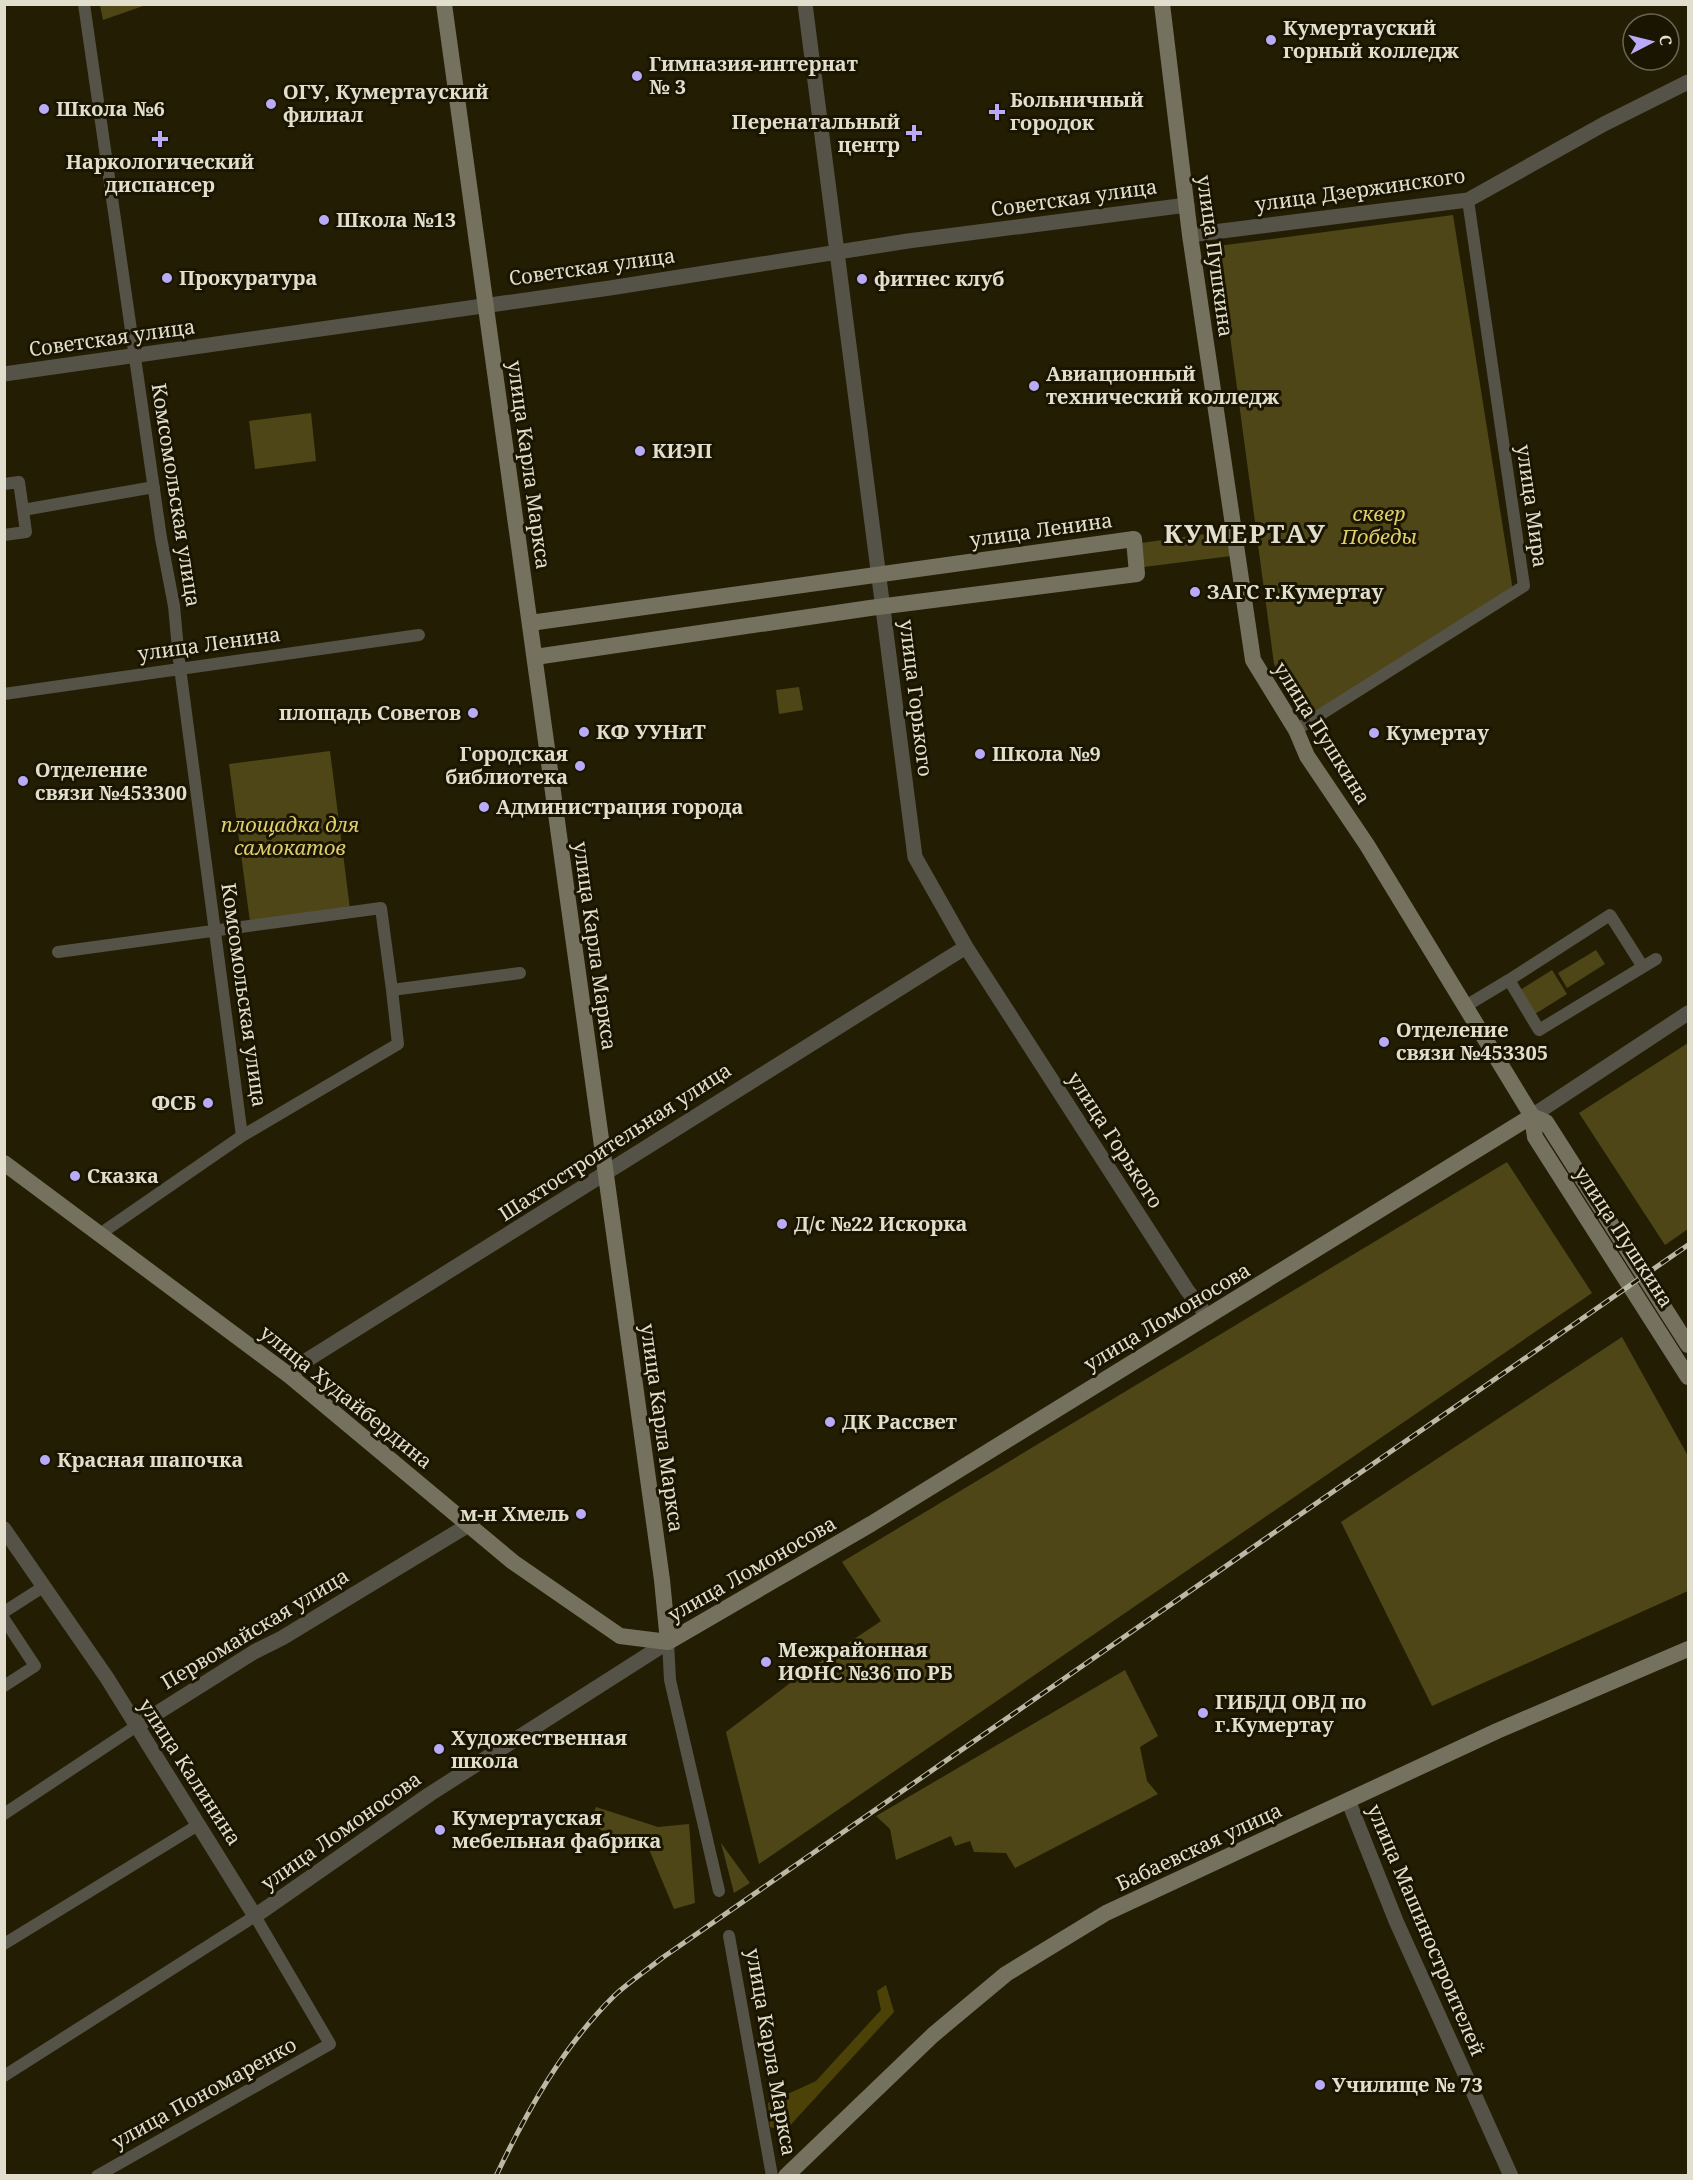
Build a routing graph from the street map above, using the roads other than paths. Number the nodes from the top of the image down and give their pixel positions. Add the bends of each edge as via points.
1 (84, 4) edge
2 (444, 4) edge
3 (805, 4) edge
4 (1162, 4) edge
5 (1689, 82) edge
6 (1468, 200) junction
7 (1187, 205) junction
8 (1190, 235) junction
9 (835, 253) junction
10 (484, 305) junction
11 (136, 357) junction
12 (4, 374) edge
13 (4, 484) edge
14 (154, 487) junction
15 (23, 510) junction
16 (4, 535) edge
17 (878, 574) junction
18 (883, 606) junction
19 (530, 623) junction
20 (419, 635) dead end
21 (535, 657) junction
22 (180, 669) junction
23 (4, 694) edge
24 (1296, 730) junction
25 (215, 930) junction
26 (966, 947) junction
27 (58, 951) dead end
28 (1656, 960) dead end
29 (1642, 967) junction
30 (520, 973) dead end
31 (1509, 980) junction
32 (392, 990) junction
33 (1464, 1007) junction
34 (1689, 1013) edge
35 (1532, 1116) junction
36 (242, 1136) junction
37 (4, 1163) edge
38 (605, 1173) junction
39 (100, 1234) junction
40 (1208, 1317) junction
41 (1689, 1345) edge
42 (290, 1376) junction
43 (1689, 1377) edge
44 (470, 1524) junction
45 (7, 1540) edge
46 (43, 1587) junction
47 (4, 1612) edge
48 (4, 1619) edge
49 (668, 1642) junction
50 (1689, 1649) edge
51 (4, 1686) edge
52 (135, 1727) junction
53 (1348, 1800) junction
54 (4, 1814) edge
55 (198, 1825) junction
56 (719, 1891) dead end
57 (255, 1916) junction
58 (729, 1936) dead end
59 (4, 1944) edge
60 (330, 2044) joint
61 (4, 2076) edge
62 (98, 2175) edge
63 (772, 2175) edge
64 (786, 2175) edge
65 (1511, 2175) edge

1 - 11 street, Комсомольская улица
2 - 10 main road, улица Карла Маркса
3 - 9 street, улица Горького
4 - 7 main road, улица Пушкина
5 - 6 street, улица Дзержинского
6 - 8 street, улица Дзержинского
6 - 24 street, улица Мира via 1524,586
7 - 8 main road, улица Пушкина
7 - 9 street, Советская улица
8 - 24 main road, улица Пушкина via 1253,660
9 - 10 street, Советская улица
9 - 17 street, улица Горького
10 - 11 street, Советская улица
10 - 19 main road, улица Карла Маркса
11 - 12 street, Советская улица
11 - 14 street, Комсомольская улица
13 - 15 street via 19,482
14 - 15 street
14 - 22 street, Комсомольская улица
15 - 16 street via 26,532
17 - 18 street, улица Горького
17 - 18 main road, улица Ленина via 1134,539 1137,574
17 - 19 main road, улица Ленина
18 - 21 main road, улица Ленина
18 - 26 street, улица Горького via 915,857
19 - 21 main road, улица Карла Маркса
20 - 22 street, улица Ленина
21 - 38 main road, улица Карла Маркса
22 - 23 street, улица Ленина
22 - 25 street, Комсомольская улица
24 - 33 main road, улица Пушкина via 1307,756 1368,845
25 - 27 street
25 - 32 street via 381,908
25 - 36 street, Комсомольская улица
26 - 38 street, Шахтостроительная улица
26 - 40 street, улица Горького
28 - 29 street
29 - 31 street via 1539,1030
29 - 31 street via 1610,915
30 - 32 street
31 - 33 street
32 - 36 street via 398,1044
33 - 35 main road, улица Пушкина
34 - 35 street
35 - 40 main road, улица Ломоносова
35 - 41 main road, улица Пушкина via 1546,1122
35 - 43 main road, улица Пушкина via 1535,1137
36 - 39 street
37 - 39 main road, улица Худайбердина
38 - 42 street, Шахтостроительная улица via 307,1360
38 - 49 main road, улица Карла Маркса
39 - 42 main road, улица Худайбердина
40 - 49 main road, улица Ломоносова via 871,1524
42 - 44 main road, улица Худайбердина
44 - 49 main road, улица Худайбердина via 513,1562 620,1636
44 - 52 street, Первомайская улица
45 - 46 street, улица Калинина
46 - 47 street
46 - 52 street, улица Калинина via 107,1678
48 - 51 street via 35,1666
49 - 56 street, улица Карла Маркса via 670,1680
49 - 57 street, улица Ломоносова via 430,1794
50 - 53 main road, Бабаевская улица
52 - 54 street, Первомайская улица
52 - 55 street, улица Калинина
53 - 64 main road, Бабаевская улица via 1107,1913 1006,1974 933,2035
53 - 65 street, улица Машиностроителей via 1396,1922
55 - 57 street, улица Калинина
55 - 59 street
57 - 60 street, улица Калинина
57 - 61 street, улица Ломоносова
58 - 63 street, улица Карла Маркса
60 - 62 street, улица Пономаренко

